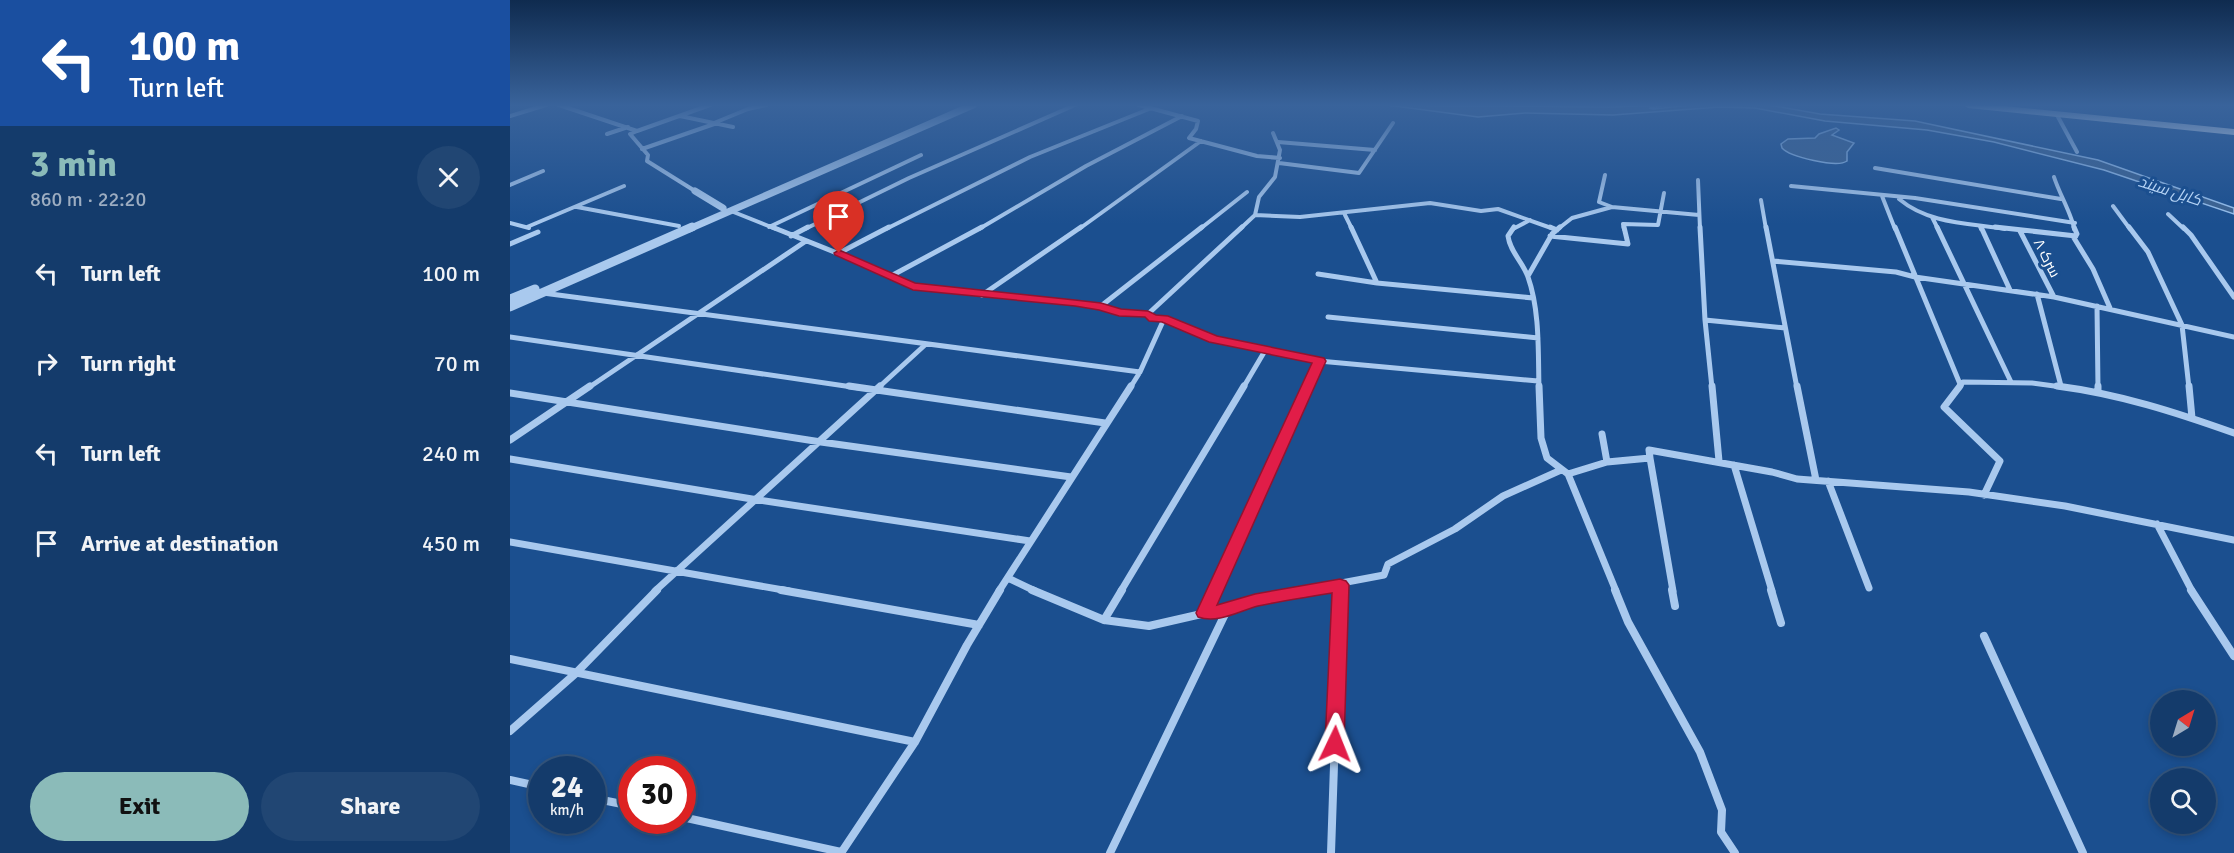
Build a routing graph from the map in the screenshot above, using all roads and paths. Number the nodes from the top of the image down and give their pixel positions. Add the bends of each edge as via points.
1 (639, 145) edge
2 (654, 145) edge
3 (871, 145) edge
4 (881, 145) edge
5 (984, 145) edge
6 (1060, 145) edge
7 (1127, 145) edge
8 (1196, 145) edge
9 (1215, 145) edge
10 (1278, 145) edge
11 (1312, 145) edge
12 (1378, 145) edge
13 (2073, 145) edge
14 (642, 149) junction
15 (1375, 150) junction
16 (2077, 152) dead end
17 (921, 155) dead end
18 (1279, 161) junction
19 (1875, 168) dead end
20 (543, 171) dead end
21 (1605, 175) dead end
22 (2054, 177) dead end
23 (1698, 180) dead end
24 (510, 185) edge
25 (624, 186) dead end
26 (1791, 186) dead end
27 (695, 191) joint
28 (1246, 192) dead end
29 (1664, 193) dead end
30 (1882, 196) junction
31 (1899, 199) junction
32 (2061, 199) junction
33 (1761, 200) dead end
34 (2113, 206) dead end
35 (577, 207) junction
36 (1612, 207) junction
37 (727, 209) junction
38 (1660, 212) junction
39 (2168, 214) dead end
40 (1255, 215) junction
41 (1345, 215) junction
42 (1699, 215) junction
43 (1932, 217) junction
44 (1530, 220) junction
45 (510, 223) edge
46 (2075, 223) junction
47 (679, 226) junction
48 (769, 226) junction
49 (1980, 226) junction
50 (527, 227) junction
51 (1557, 230) junction
52 (2020, 231) junction
53 (791, 236) junction
54 (1550, 236) junction
55 (2076, 236) junction
56 (806, 241) junction
57 (510, 244) edge
58 (839, 253) junction
59 (1773, 261) junction
60 (1318, 274) dead end
61 (891, 276) junction
62 (1528, 276) junction
63 (1915, 277) junction
64 (1377, 283) junction
65 (1964, 284) junction
66 (2010, 290) junction
67 (543, 293) junction
68 (2037, 294) junction
69 (982, 295) junction
70 (2054, 297) junction
71 (2234, 297) edge
72 (1533, 298) junction
73 (510, 299) edge
74 (1101, 306) junction
75 (2097, 306) junction
76 (510, 307) edge
77 (2110, 308) junction
78 (697, 314) junction
79 (1148, 314) junction
80 (1328, 316) dead end
81 (1164, 319) junction
82 (1705, 320) junction
83 (2182, 325) junction
84 (1785, 328) junction
85 (2234, 336) edge
86 (510, 337) edge
87 (1538, 338) junction
88 (926, 344) junction
89 (1266, 349) junction
90 (634, 355) junction
91 (1319, 361) junction
92 (1140, 372) junction
93 (1538, 381) junction
94 (2011, 382) junction
95 (1960, 384) junction
96 (2061, 386) junction
97 (876, 391) junction
98 (2098, 391) junction
99 (510, 393) edge
100 (568, 402) junction
101 (2192, 418) junction
102 (1105, 423) junction
103 (2234, 433) edge
104 (1602, 434) dead end
105 (510, 440) edge
106 (821, 442) junction
107 (1650, 458) junction
108 (510, 459) edge
109 (1719, 461) junction
110 (1607, 462) junction
111 (1734, 465) junction
112 (1561, 470) junction
113 (1568, 474) junction
114 (1071, 477) junction
115 (1816, 480) junction
116 (1827, 481) junction
117 (1984, 495) junction
118 (752, 499) junction
119 (2157, 524) junction
120 (2234, 540) edge
121 (1030, 541) junction
122 (510, 542) edge
123 (676, 570) junction
124 (1008, 578) junction
125 (1340, 585) junction
126 (1869, 588) dead end
127 (1675, 606) dead end
128 (1227, 610) junction
129 (1204, 613) junction
130 (1104, 620) junction
131 (1781, 623) dead end
132 (980, 625) junction
133 (1984, 636) dead end
134 (2234, 656) edge
135 (510, 658) edge
136 (575, 675) junction
137 (510, 731) edge
138 (915, 742) junction
139 (510, 780) edge
140 (528, 784) edge
141 (696, 820) edge
142 (841, 852) edge
143 (1110, 853) edge
144 (1331, 853) edge
145 (1735, 853) edge
146 (2084, 853) edge

1 - 14 street
2 - 14 street
3 - 37 street
4 - 37 street
5 - 53 street
6 - 58 street
7 - 61 street
8 - 69 street
9 - 18 street
10 - 18 street
11 - 15 street
12 - 15 street
13 - 16 street
14 - 27 street via 647,160
15 - 18 street via 1359,173
17 - 48 street
18 - 40 street via 1275,177 1259,197
19 - 32 street
20 - 24 street
21 - 36 street via 1599,202
22 - 32 street
23 - 42 street
25 - 35 street
26 - 30 street
27 - 37 street
28 - 74 street
29 - 38 street
30 - 31 street
30 - 63 street
31 - 43 street via 1914,211
31 - 46 street via 1915,198
32 - 46 street
33 - 59 street
34 - 83 street via 2148,252
35 - 47 street
35 - 50 street
36 - 38 street
36 - 51 street via 1572,218
37 - 47 street
37 - 48 street
37 - 67 street
38 - 42 street
38 - 54 street via 1658,225 1623,224 1628,244
39 - 71 street via 2191,235
40 - 41 street
40 - 79 street
41 - 44 street via 1397,204 1436,203 1487,213 1498,209
41 - 64 street
42 - 82 street
43 - 49 street
43 - 65 street
44 - 51 street
44 - 62 street via 1515,226 1508,236
45 - 50 street
46 - 55 street
47 - 73 street
48 - 53 street
49 - 52 street
49 - 66 street
50 - 57 street via 538,232
51 - 54 street
52 - 55 street
52 - 70 street, سرک ۸
53 - 56 street
54 - 62 street
55 - 77 street
56 - 58 street
56 - 78 street
58 - 61 street
59 - 63 street
59 - 84 street
60 - 64 street
61 - 69 street via 913,286
62 - 72 street
63 - 65 street
63 - 95 street
64 - 72 street
65 - 66 street
65 - 94 street
66 - 68 street
67 - 76 street
67 - 78 street
68 - 70 street
68 - 96 street
69 - 74 street
70 - 75 street
72 - 87 street
74 - 79 street via 1119,313
75 - 77 street
75 - 98 street
77 - 83 street
78 - 88 street
78 - 90 street
79 - 81 street
80 - 87 street
81 - 89 street via 1213,339
81 - 92 street
82 - 84 street
82 - 109 street
83 - 85 street
83 - 101 street
84 - 115 street
86 - 90 street
87 - 93 street
88 - 92 street
88 - 97 street
89 - 91 street
89 - 130 street
90 - 97 street
90 - 100 street
91 - 93 street
91 - 129 street
92 - 102 street
93 - 112 street via 1541,438 1547,458
94 - 95 street
94 - 96 street
95 - 117 street via 1944,406 2000,461
96 - 98 street
97 - 102 street
97 - 106 street
98 - 101 street
99 - 100 street
100 - 105 street
100 - 106 street
101 - 103 street
102 - 114 street
104 - 110 street
106 - 114 street
106 - 118 street
107 - 109 street via 1649,450
107 - 110 street
107 - 127 street
108 - 118 street
109 - 111 street
110 - 113 street
111 - 115 street
111 - 131 street
112 - 113 street
112 - 125 street via 1503,496 1455,529 1388,564 1384,575
113 - 145 street via 1628,622 1700,752 1722,810 1721,832
114 - 121 street
115 - 116 street
116 - 117 street
116 - 126 street
117 - 119 street
118 - 121 street
118 - 123 street
119 - 120 street
119 - 134 street via 2196,599
121 - 124 street
122 - 123 street
123 - 132 street
123 - 136 street
124 - 130 street via 1055,602
124 - 132 street
125 - 128 street via 1255,600
125 - 144 street
128 - 129 street
128 - 143 street
129 - 130 street via 1149,626
132 - 138 street
133 - 146 street
135 - 136 street
136 - 137 street
136 - 138 street
138 - 142 street
139 - 140 street
141 - 142 street

